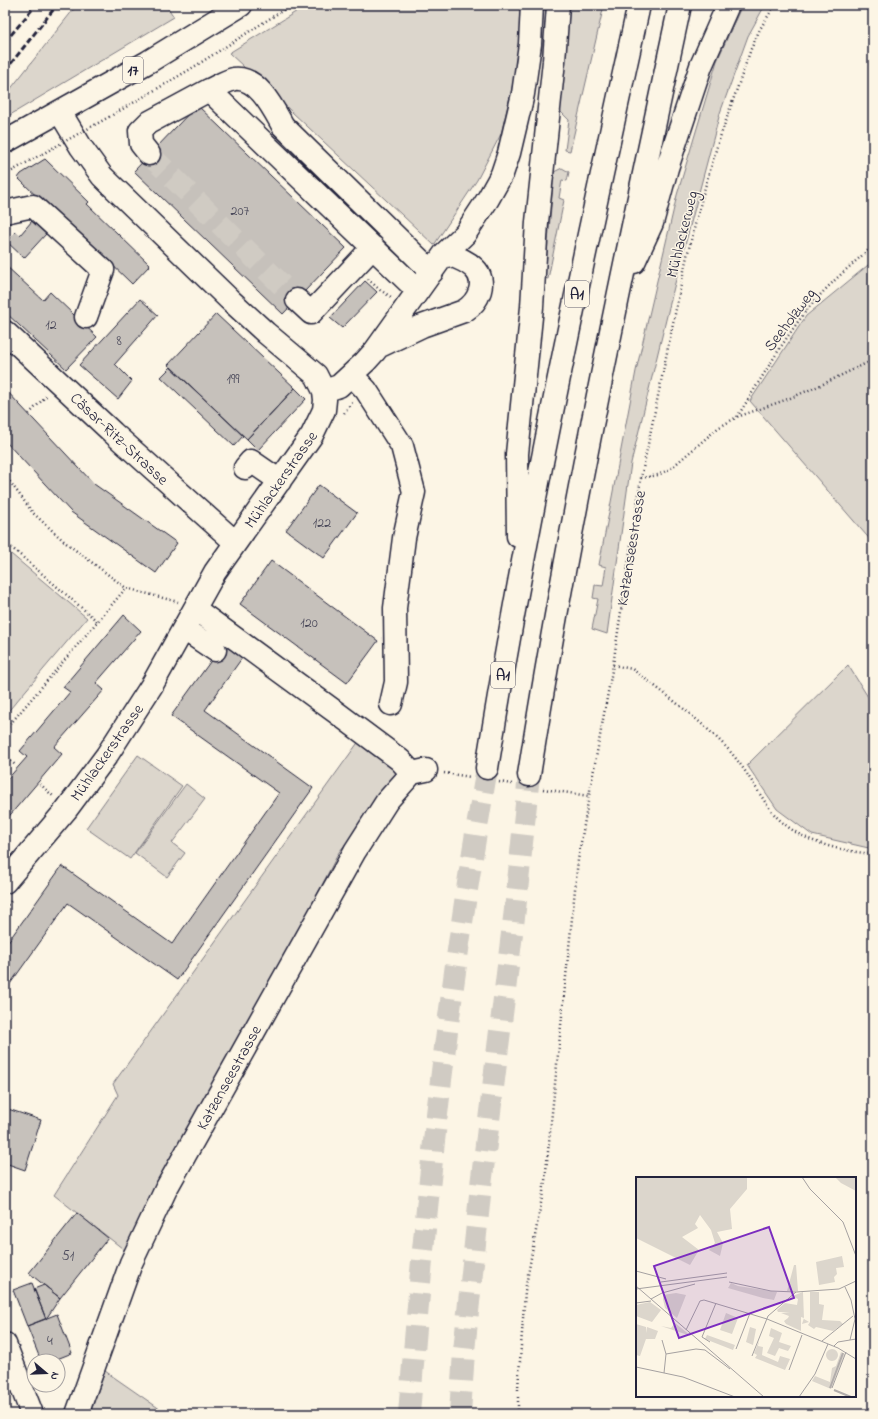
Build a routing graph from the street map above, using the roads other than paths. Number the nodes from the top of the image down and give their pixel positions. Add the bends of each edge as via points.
1 (241, 5) edge
2 (532, 5) edge
3 (558, 5) edge
4 (639, 5) edge
5 (680, 5) edge
6 (728, 5) edge
7 (208, 90) junction
8 (60, 112) junction
9 (5, 142) edge
10 (149, 154) tunnel mouth
11 (5, 212) edge
12 (373, 247) junction
13 (445, 253) junction
14 (432, 272) junction
15 (618, 294) junction
16 (413, 299) junction
17 (304, 306) dead end
18 (86, 317) dead end
19 (5, 332) edge
20 (377, 348) junction
21 (352, 375) junction
22 (324, 391) junction
23 (245, 468) dead end
24 (280, 481) junction
25 (235, 542) junction
26 (519, 583) junction
27 (187, 606) junction
28 (184, 629) junction
29 (215, 650) dead end
30 (391, 704) dead end
31 (487, 768) tunnel mouth
32 (529, 774) tunnel mouth
33 (5, 882) edge
34 (5, 1344) edge
35 (32, 1414) edge
36 (77, 1414) edge

1 - 8 main road, 17
2 - 13 main road via 527,70 519,115 502,174 466,234
3 - 26 main road via 517,454
4 - 26 main road, A1 via 563,360
5 - 15 main road
6 - 15 main road via 687,104 666,168 652,224
7 - 10 main road via 148,123 140,131 141,144
7 - 12 main road
7 - 14 main road via 234,79 246,81 259,89 283,126
8 - 9 main road, 17
8 - 22 main road via 81,148 102,176 229,299 316,375
11 - 18 main road via 33,206 103,270
12 - 16 main road
12 - 17 main road via 354,267
13 - 14 main road
13 - 20 main road via 464,260 475,268 481,279 477,300 464,311 422,326
14 - 16 main road
15 - 32 main road via 569,544
16 - 20 main road
19 - 25 main road, Cäsar-Ritz-Strasse via 60,382 119,426
20 - 21 main road
21 - 22 main road via 339,386
21 - 30 main road via 363,386 402,446 414,492 404,538 395,608 396,682
22 - 24 main road, Mühlackerstrasse via 324,410 318,424
23 - 24 main road via 251,461
24 - 25 main road, Mühlackerstrasse
25 - 27 main road, Mühlackerstrasse
26 - 31 main road, A1
27 - 28 main road, Mühlackerstrasse
27 - 36 main road, Katzenseestrasse via 419,772 387,801 354,851 166,1189 131,1262
28 - 29 main road
28 - 33 main road, Mühlackerstrasse via 107,755 66,810
34 - 35 main road

